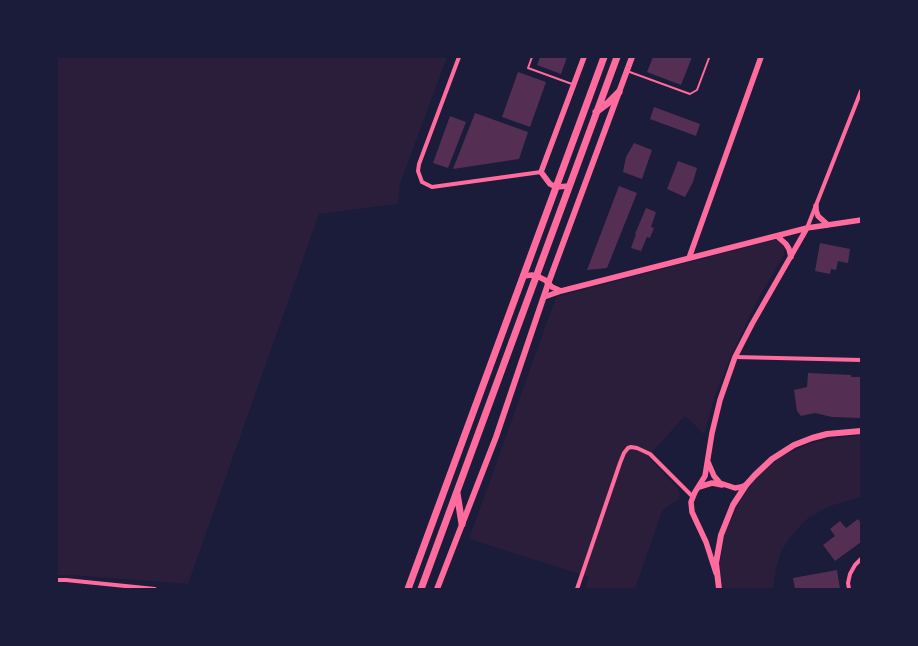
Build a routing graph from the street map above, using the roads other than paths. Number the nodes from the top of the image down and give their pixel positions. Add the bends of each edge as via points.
1 (459, 57) edge
2 (532, 57) edge
3 (584, 57) edge
4 (604, 57) edge
5 (617, 57) edge
6 (632, 57) edge
7 (761, 57) edge
8 (709, 58) edge
9 (626, 71) junction
10 (574, 84) junction
11 (861, 91) edge
12 (619, 92) junction
13 (861, 104) edge
14 (856, 105) junction
15 (596, 112) junction
16 (541, 172) junction
17 (569, 186) junction
18 (556, 187) junction
19 (816, 206) junction
20 (861, 220) edge
21 (828, 225) junction
22 (807, 228) junction
23 (777, 236) junction
24 (791, 257) junction
25 (689, 258) junction
26 (523, 276) junction
27 (536, 276) junction
28 (548, 284) junction
29 (561, 291) junction
30 (544, 297) junction
31 (735, 357) junction
32 (861, 360) edge
33 (861, 431) edge
34 (708, 460) junction
35 (746, 484) junction
36 (724, 485) junction
37 (699, 487) junction
38 (457, 493) junction
39 (693, 497) junction
40 (462, 524) junction
41 (861, 559) edge
42 (717, 578) junction
43 (57, 580) edge
44 (138, 588) edge
45 (155, 589) edge
46 (408, 589) edge
47 (421, 589) edge
48 (437, 589) edge
49 (577, 589) edge
50 (719, 589) edge
51 (849, 589) edge

1 - 16 street via 418,164 422,182 432,187
2 - 10 lane via 528,68
3 - 10 street
4 - 18 main road
5 - 15 main road
6 - 9 main road
7 - 25 street
8 - 9 lane via 696,90 690,94
9 - 12 main road
10 - 16 street
11 - 14 street
12 - 15 main road
12 - 28 main road
13 - 14 street
14 - 19 street
15 - 17 main road
16 - 18 street via 550,184
17 - 18 street
17 - 27 main road
18 - 26 main road
19 - 21 street via 818,216
19 - 22 street
20 - 21 street
21 - 22 street
22 - 23 street
22 - 24 street
23 - 24 street via 786,244
23 - 25 street
24 - 31 street
25 - 29 street
26 - 27 street
26 - 46 main road
27 - 28 street
27 - 38 main road
28 - 29 street
28 - 30 main road
29 - 30 street
30 - 40 main road via 496,437
31 - 32 street
31 - 34 street via 720,400
33 - 35 main road via 827,434 794,445 764,466
34 - 36 street via 714,476
34 - 37 street via 705,476
35 - 36 street via 735,488
35 - 42 main road via 733,505 720,535 716,554
36 - 37 street via 712,483
37 - 39 street
38 - 40 main road
38 - 47 main road
39 - 42 street via 692,512 706,542
39 - 49 street via 650,454 643,450 628,448 620,463
40 - 48 main road
41 - 51 street via 850,574
42 - 50 main road
43 - 44 street
44 - 45 street

